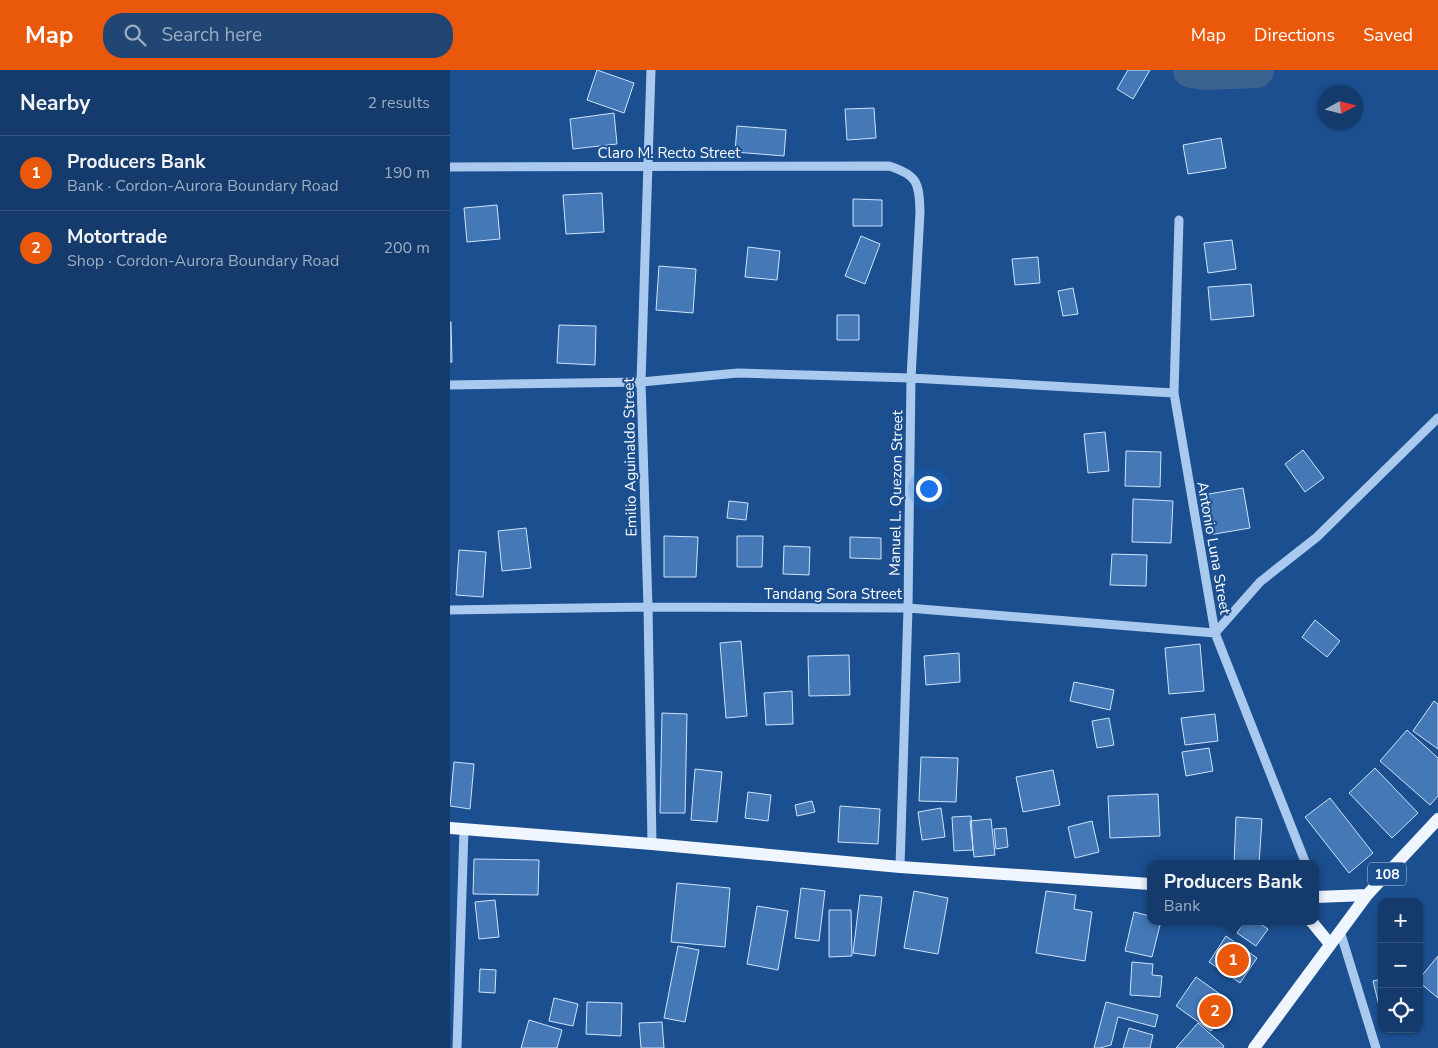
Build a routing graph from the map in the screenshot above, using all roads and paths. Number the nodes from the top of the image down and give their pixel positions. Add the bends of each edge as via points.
1 (652, 70) edge
2 (889, 166) joint
3 (450, 167) edge
4 (648, 167) junction
5 (1179, 220) dead end
6 (911, 378) junction
7 (641, 382) junction
8 (450, 385) edge
9 (1174, 393) junction
10 (1438, 418) edge
11 (648, 607) junction
12 (908, 608) junction
13 (450, 610) edge
14 (1215, 633) junction
15 (1438, 819) edge
16 (450, 828) edge
17 (464, 829) junction
18 (652, 844) junction
19 (1304, 860) edge
20 (900, 867) junction
21 (1147, 884) edge
22 (1319, 894) edge
23 (1367, 896) junction
24 (1314, 925) edge
25 (1340, 931) junction
26 (1330, 944) junction
27 (457, 1048) edge
28 (1254, 1048) edge
29 (1376, 1048) edge

1 - 4 street, Emilio Aguinaldo Street
2 - 4 street, Claro M. Recto Street
2 - 6 street, Manuel L. Quezon Street via 912,176 920,196
3 - 4 street, Claro M. Recto Street
4 - 7 street, Emilio Aguinaldo Street
5 - 9 street, Antonio Luna Street
6 - 7 street via 738,372
6 - 9 street
6 - 12 street, Manuel L. Quezon Street
7 - 8 street
7 - 11 street, Emilio Aguinaldo Street
9 - 14 street, Antonio Luna Street
10 - 14 street via 1317,537 1260,582
11 - 12 street, Tandang Sora Street
11 - 13 street, Tandang Sora Street
11 - 18 street, Emilio Aguinaldo Street
12 - 14 street, Tandang Sora Street
12 - 20 street, Manuel L. Quezon Street
14 - 19 street, Antonio Luna Street
15 - 23 main road, 108
16 - 17 main road
17 - 18 main road
17 - 27 street
18 - 20 main road
20 - 21 main road
22 - 23 main road
23 - 25 main road, 108
24 - 26 main road
25 - 26 main road, 108
25 - 29 street
26 - 28 main road, 108

